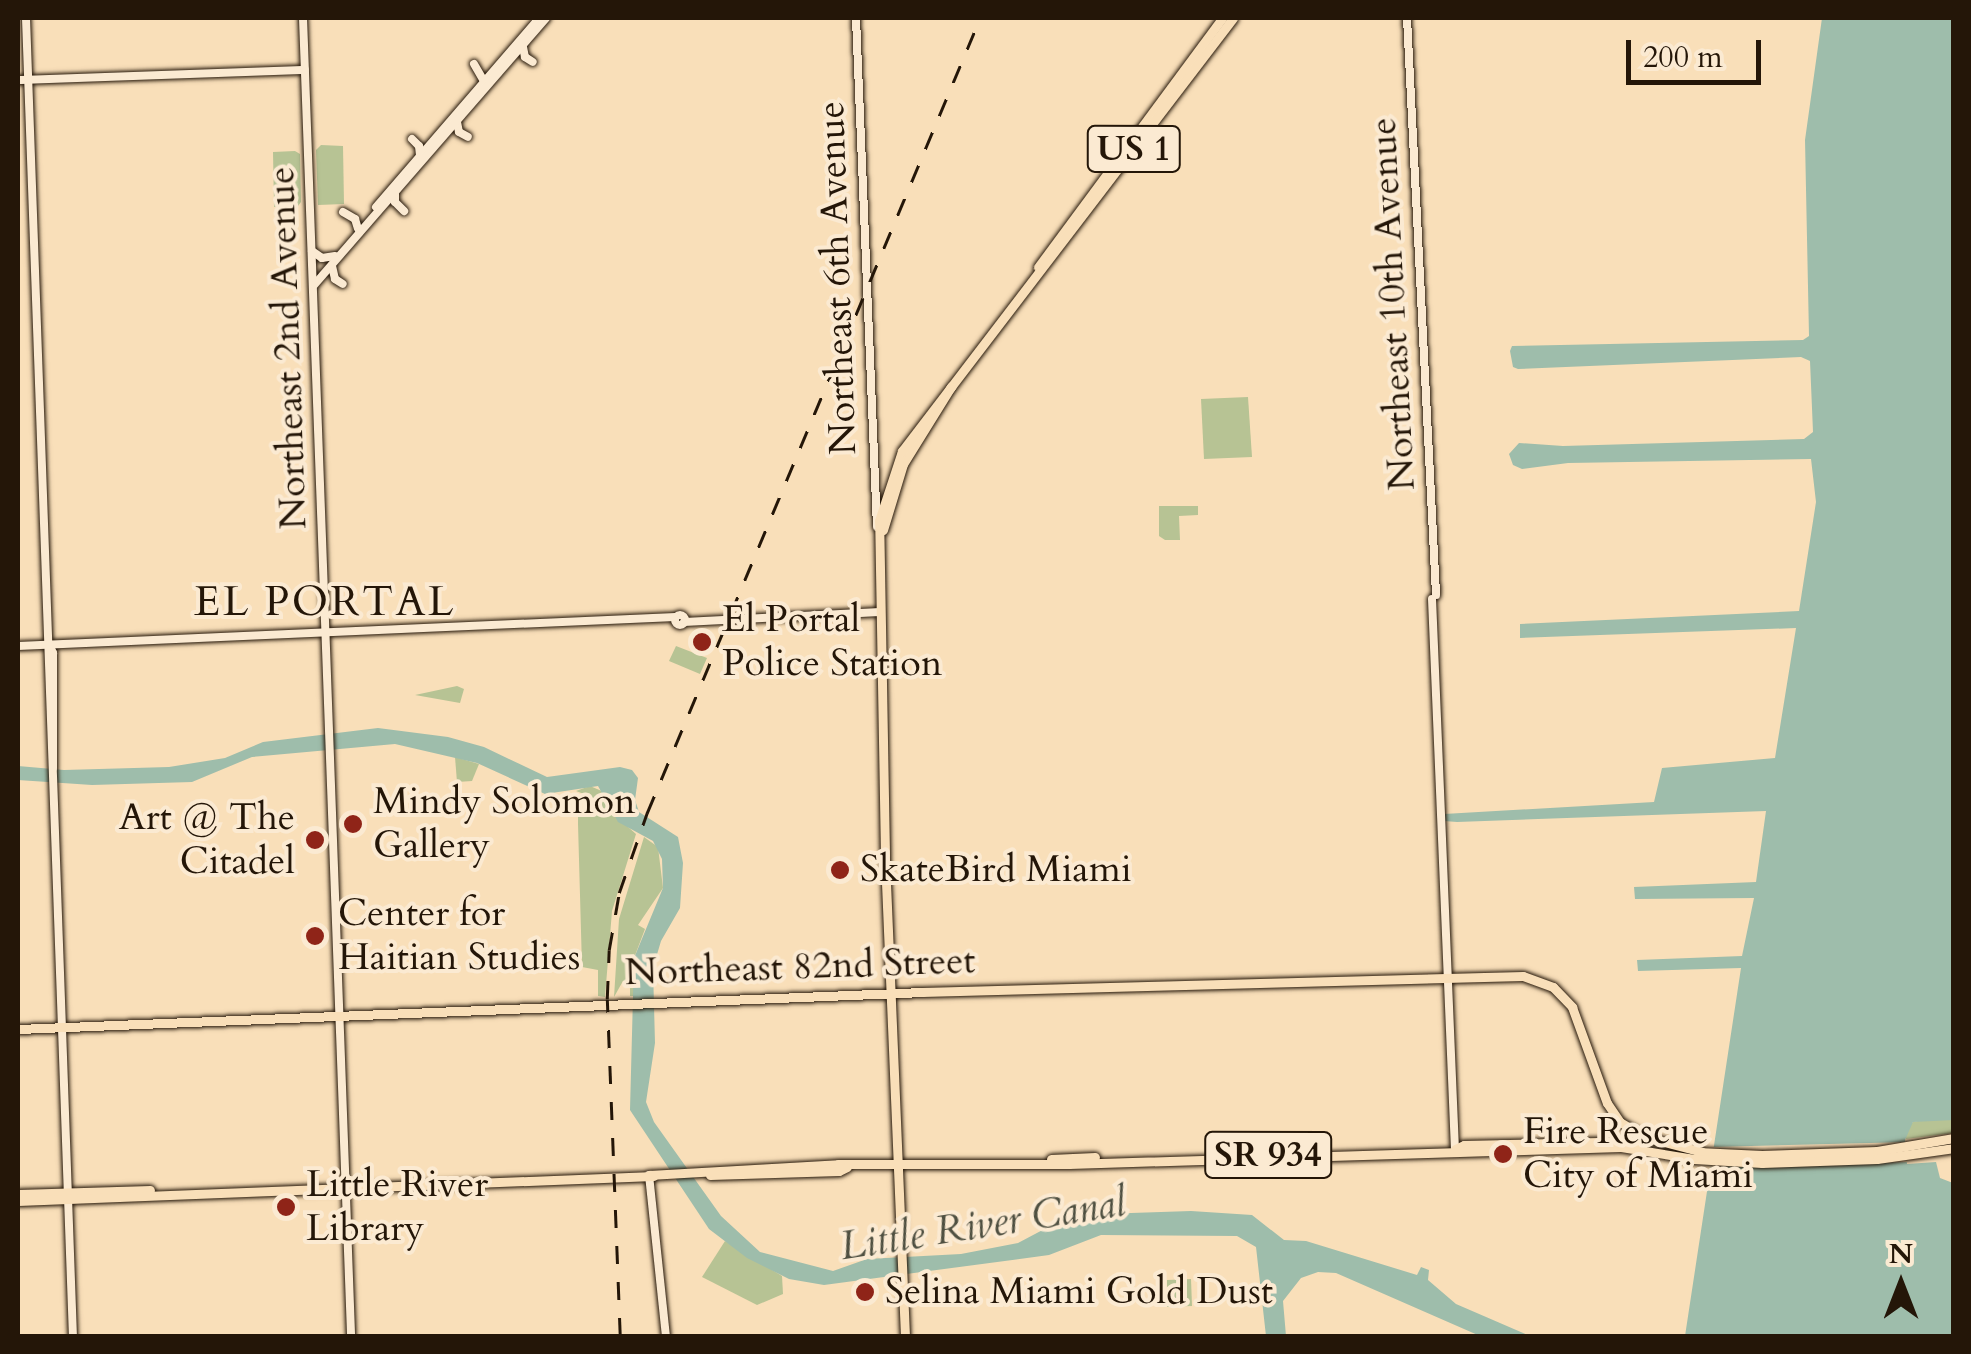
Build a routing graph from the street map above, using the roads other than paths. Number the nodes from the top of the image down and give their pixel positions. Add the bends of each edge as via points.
1 (26, 18) edge
2 (304, 18) edge
3 (542, 18) edge
4 (856, 18) edge
5 (1222, 18) edge
6 (1233, 18) edge
7 (1407, 18) edge
8 (522, 45) junction
9 (534, 62) dead end
10 (474, 64) dead end
11 (305, 70) junction
12 (1182, 71) junction
13 (18, 80) edge
14 (28, 80) junction
15 (484, 81) junction
16 (1180, 88) junction
17 (457, 121) junction
18 (1134, 135) junction
19 (468, 137) dead end
20 (412, 139) dead end
21 (1134, 150) junction
22 (861, 152) junction
23 (873, 153) dead end
24 (420, 156) junction
25 (396, 192) junction
26 (851, 209) dead end
27 (404, 211) dead end
28 (344, 212) dead end
29 (864, 214) junction
30 (358, 229) junction
31 (312, 251) junction
32 (334, 261) junction
33 (1032, 279) junction
34 (343, 284) dead end
35 (314, 285) junction
36 (867, 300) junction
37 (880, 301) dead end
38 (879, 536) junction
39 (880, 612) junction
40 (326, 634) junction
41 (49, 644) junction
42 (18, 646) edge
43 (1448, 977) junction
44 (893, 994) junction
45 (339, 1018) junction
46 (62, 1028) junction
47 (18, 1030) edge
48 (1954, 1138) edge
49 (1674, 1147) junction
50 (1638, 1148) junction
51 (1954, 1148) edge
52 (1455, 1150) junction
53 (1914, 1151) junction
54 (1708, 1155) junction
55 (899, 1166) junction
56 (649, 1175) junction
57 (344, 1187) junction
58 (68, 1196) junction
59 (18, 1197) edge
60 (73, 1336) edge
61 (351, 1336) edge
62 (666, 1336) edge
63 (905, 1336) edge

1 - 14 main road
2 - 11 main road, Northeast 2nd Avenue
3 - 8 main road
3 - 15 main road
4 - 22 main road, Northeast 6th Avenue
5 - 12 main road, US 1
6 - 16 main road, US 1
7 - 43 main road, Northeast 10th Avenue
8 - 9 main road
8 - 17 main road
10 - 15 main road
11 - 14 main road
11 - 31 main road, Northeast 2nd Avenue
12 - 16 main road
12 - 18 main road, US 1
13 - 14 main road
14 - 41 main road
15 - 24 main road
16 - 21 main road, US 1
17 - 19 main road
17 - 25 main road
18 - 21 main road
18 - 33 main road, US 1
20 - 24 main road
21 - 33 main road, US 1
22 - 23 main road
22 - 29 main road, Northeast 6th Avenue
24 - 30 main road
25 - 27 main road
25 - 32 main road
26 - 29 main road
28 - 30 main road
29 - 36 main road, Northeast 6th Avenue
30 - 32 main road
31 - 32 main road
31 - 35 main road, Northeast 2nd Avenue
32 - 34 main road via 335,278
32 - 35 main road
33 - 38 main road, US 1 via 907,456
35 - 40 main road, Northeast 2nd Avenue
36 - 37 main road
36 - 38 main road, Northeast 6th Avenue
38 - 39 main road, US 1
39 - 40 main road
39 - 44 main road, US 1
40 - 41 main road
40 - 45 main road, Northeast 2nd Avenue
41 - 42 main road
41 - 46 main road
43 - 44 main road, Northeast 82nd Street / SR 934
43 - 49 main road, Northeast 82nd Street / SR 934 via 1527,977 1558,991 1578,1020 1615,1116 1638,1134
43 - 52 main road, Northeast 10th Avenue
44 - 45 main road, Northeast 82nd Street / SR 934
44 - 55 main road, US 1
45 - 46 main road, Northeast 82nd Street / SR 934
45 - 57 main road, Northeast 2nd Avenue
46 - 47 main road, SR 934
46 - 58 main road
48 - 53 main road, SR 934
49 - 50 main road
49 - 52 main road via 1630,1139 1464,1144
49 - 54 main road, SR 934
50 - 52 main road, SR 934
50 - 54 main road, SR 934
51 - 53 main road, SR 934
52 - 55 main road, SR 934
53 - 54 main road, SR 934
55 - 56 main road, SR 934
55 - 63 main road, US 1
56 - 57 main road, SR 934
56 - 62 main road
57 - 58 main road, SR 934
57 - 61 main road, Northeast 2nd Avenue
58 - 59 main road
58 - 60 main road

